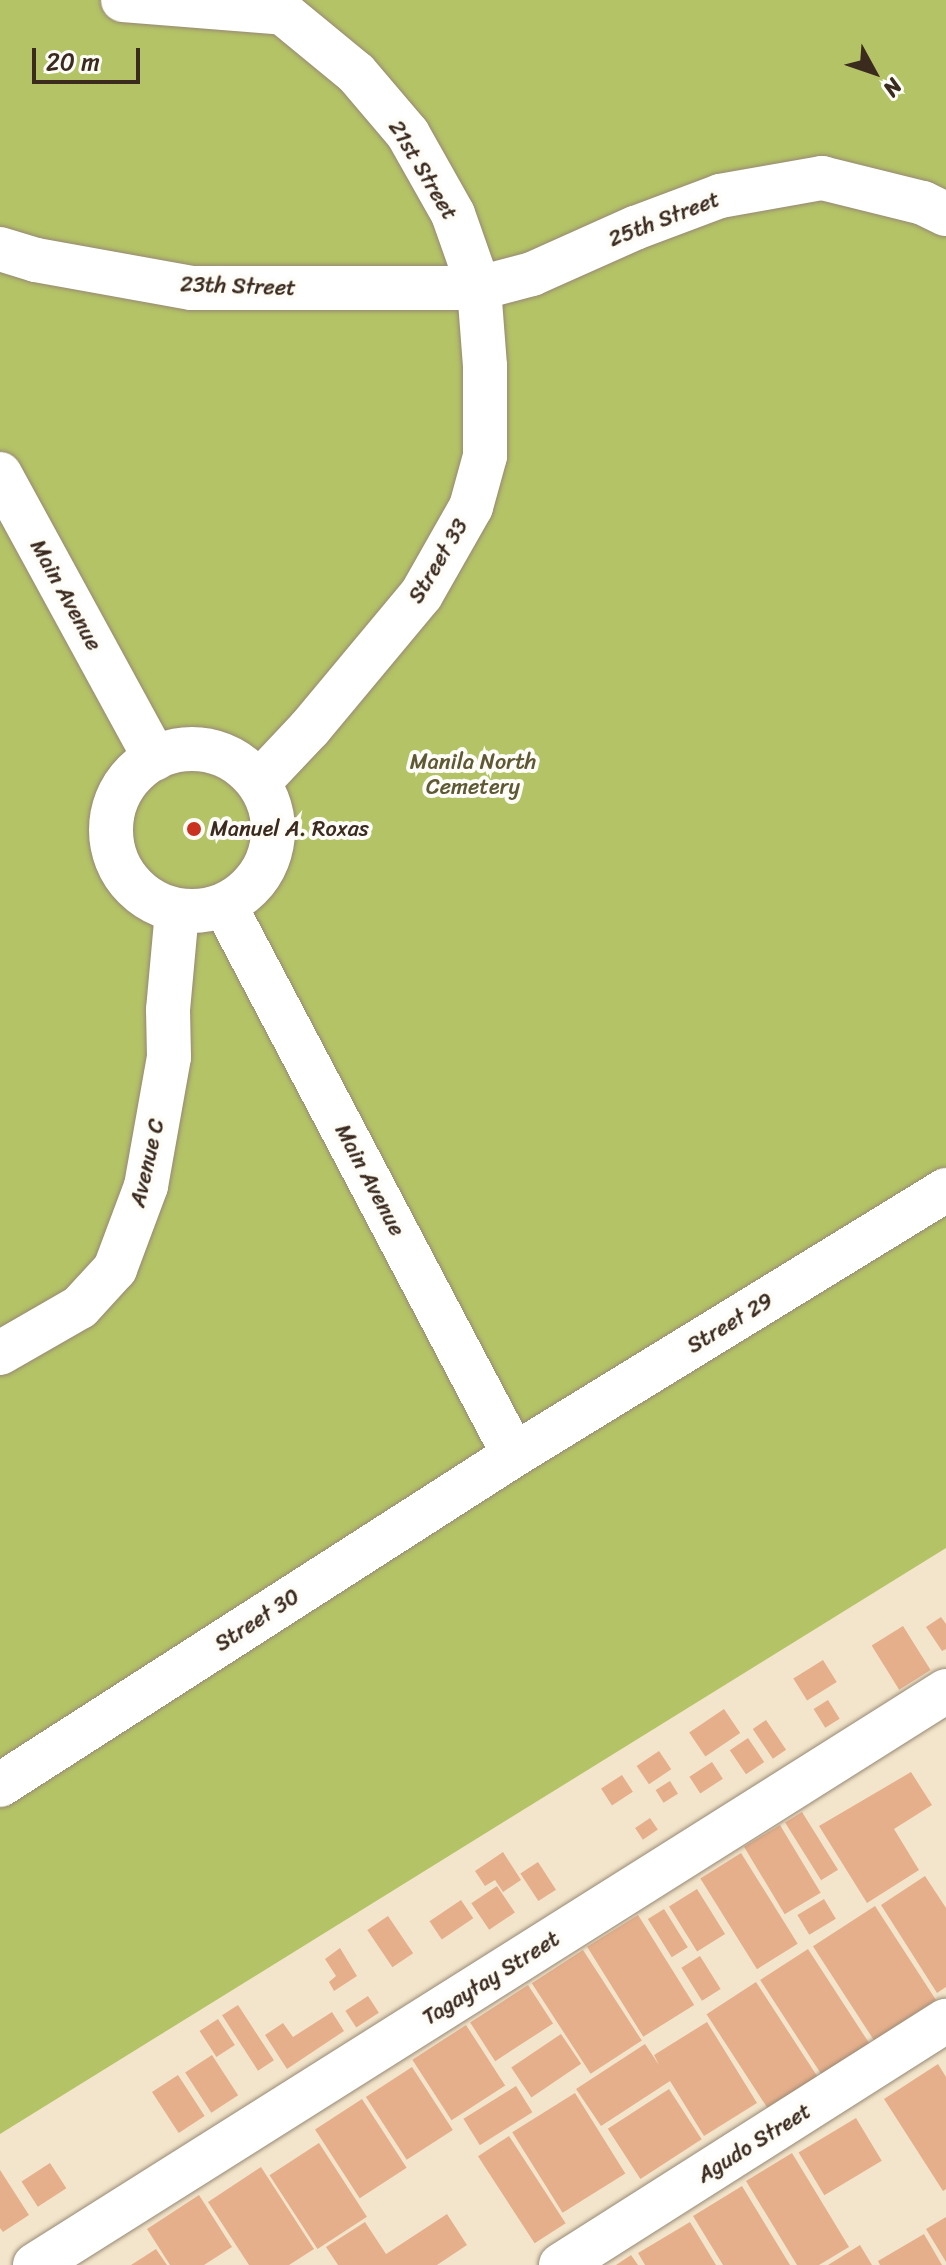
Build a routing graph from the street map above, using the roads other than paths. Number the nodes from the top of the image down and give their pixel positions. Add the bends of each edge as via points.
1 (123, 0) edge
2 (279, 6) edge
3 (946, 214) edge
4 (0, 249) edge
5 (479, 288) junction
6 (0, 474) edge
7 (155, 758) junction
8 (259, 782) junction
9 (225, 906) junction
10 (177, 911) junction
11 (946, 1190) edge
12 (0, 1353) edge
13 (514, 1455) junction
14 (946, 1691) edge
15 (0, 1785) edge
16 (946, 2021) edge
17 (35, 2265) edge
18 (561, 2265) edge

1 - 2 street
2 - 5 street, 21st Street via 356,73 408,134 453,214
3 - 5 street, 25th Street via 923,203 822,178 720,196 532,274
4 - 5 street, 23th Street via 191,288
5 - 8 street, Street 33 via 485,456 471,507 421,595
6 - 7 street, Main Avenue
7 - 8 street via 175,750 207,749 236,761
7 - 10 street via 120,791 110,828 118,866 142,896
8 - 9 street via 275,828 262,874
9 - 10 street
9 - 13 street, Main Avenue
10 - 12 street, Avenue C via 169,1057 146,1186 115,1269 80,1307
11 - 13 street, Street 29
13 - 15 street, Street 30
14 - 17 street, Tagaytay Street
16 - 18 street, Agudo Street

